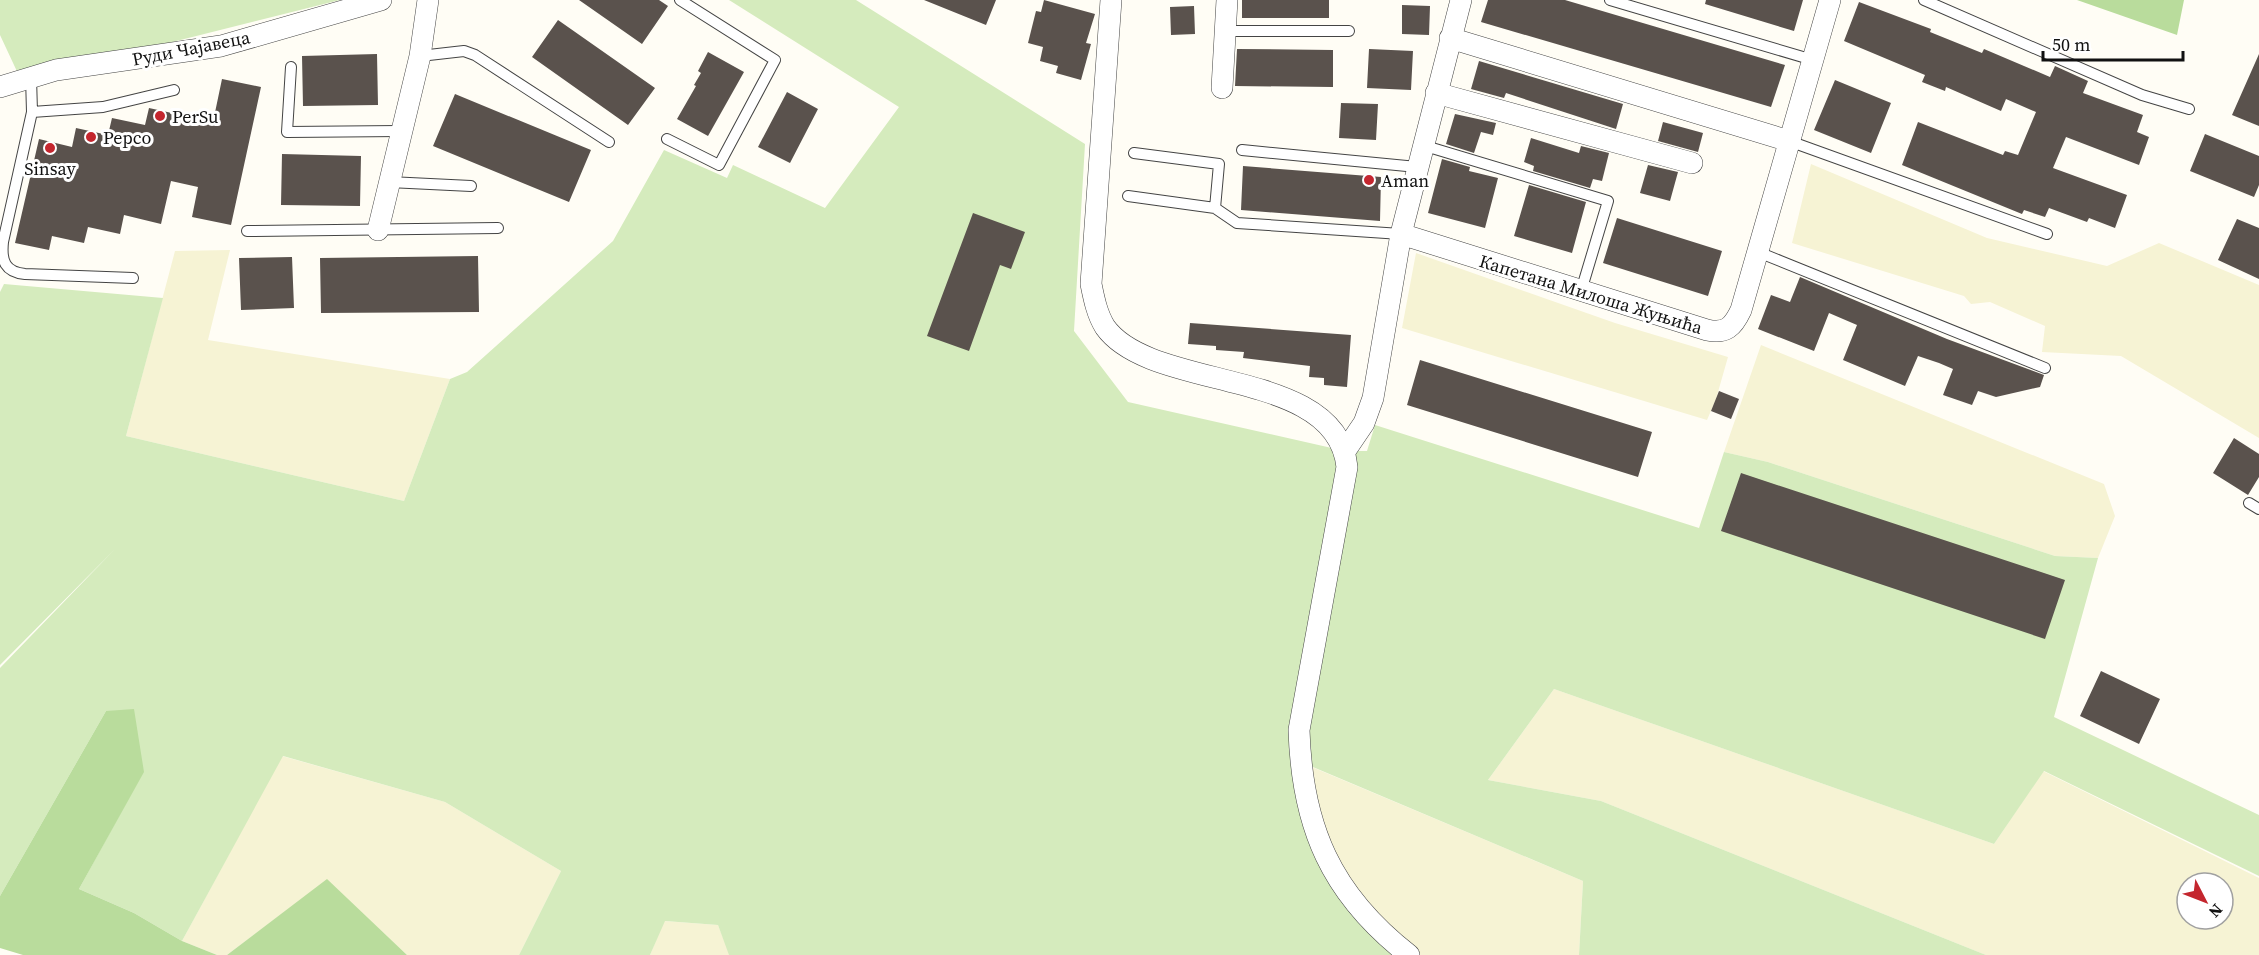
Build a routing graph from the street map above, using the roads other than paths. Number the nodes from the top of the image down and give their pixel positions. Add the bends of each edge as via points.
1 (381, 0) edge
2 (428, 0) edge
3 (680, 0) edge
4 (1111, 0) edge
5 (1227, 0) edge
6 (1461, 0) edge
7 (1610, 0) edge
8 (1830, 0) edge
9 (1924, 0) edge
10 (1225, 31) junction
11 (1349, 31) dead end
12 (1450, 38) junction
13 (420, 56) junction
14 (1813, 60) junction
15 (291, 67) dead end
16 (31, 77) junction
17 (0, 87) edge
18 (1222, 88) dead end
19 (174, 90) dead end
20 (1436, 93) junction
21 (2189, 109) dead end
22 (32, 112) junction
23 (400, 131) junction
24 (667, 140) dead end
25 (1789, 141) junction
26 (609, 142) dead end
27 (1422, 145) junction
28 (1242, 150) dead end
29 (1134, 153) dead end
30 (1692, 163) dead end
31 (1417, 167) junction
32 (389, 182) junction
33 (471, 186) dead end
34 (1128, 196) dead end
35 (1215, 208) junction
36 (498, 228) dead end
37 (378, 230) junction
38 (247, 231) dead end
39 (1401, 234) junction
40 (2047, 234) dead end
41 (1758, 252) junction
42 (133, 278) dead end
43 (1581, 291) junction
44 (2045, 368) dead end
45 (1345, 451) junction
46 (2249, 503) dead end
47 (2259, 509) edge
48 (1409, 955) edge

1 - 16 street, Руди Чајавеца via 221,46
2 - 13 street
3 - 24 lane via 775,60 719,165
4 - 45 street via 1091,284 1106,328 1130,348 1156,360 1292,401 1324,424
5 - 10 street
6 - 12 street
7 - 14 lane
8 - 14 street, Капетана Милоша Жуњића
9 - 21 lane via 2142,95
10 - 11 lane
10 - 18 street
12 - 20 street
12 - 25 street
13 - 23 street
13 - 26 lane via 464,51 475,55
14 - 25 street, Капетана Милоша Жуњића
15 - 23 lane via 287,132
16 - 17 street, Руди Чајавеца
16 - 22 lane
19 - 22 lane via 103,107
20 - 27 street
20 - 30 street
22 - 42 lane via 3,242 6,268 25,274
23 - 32 street
25 - 40 lane
25 - 41 street, Капетана Милоша Жуњића
27 - 31 street
27 - 43 lane via 1608,201
28 - 31 lane
29 - 35 lane via 1219,164
31 - 39 street
32 - 33 lane
32 - 37 street
34 - 35 lane
35 - 39 lane via 1237,223
36 - 37 lane
37 - 38 lane
39 - 43 street, Капетана Милоша Жуњића
39 - 45 street via 1373,398 1361,429
41 - 43 street, Капетана Милоша Жуњића via 1736,321 1719,333
41 - 44 lane
45 - 48 street via 1347,467 1299,730 1300,762 1320,849 1334,874 1371,921
46 - 47 lane

